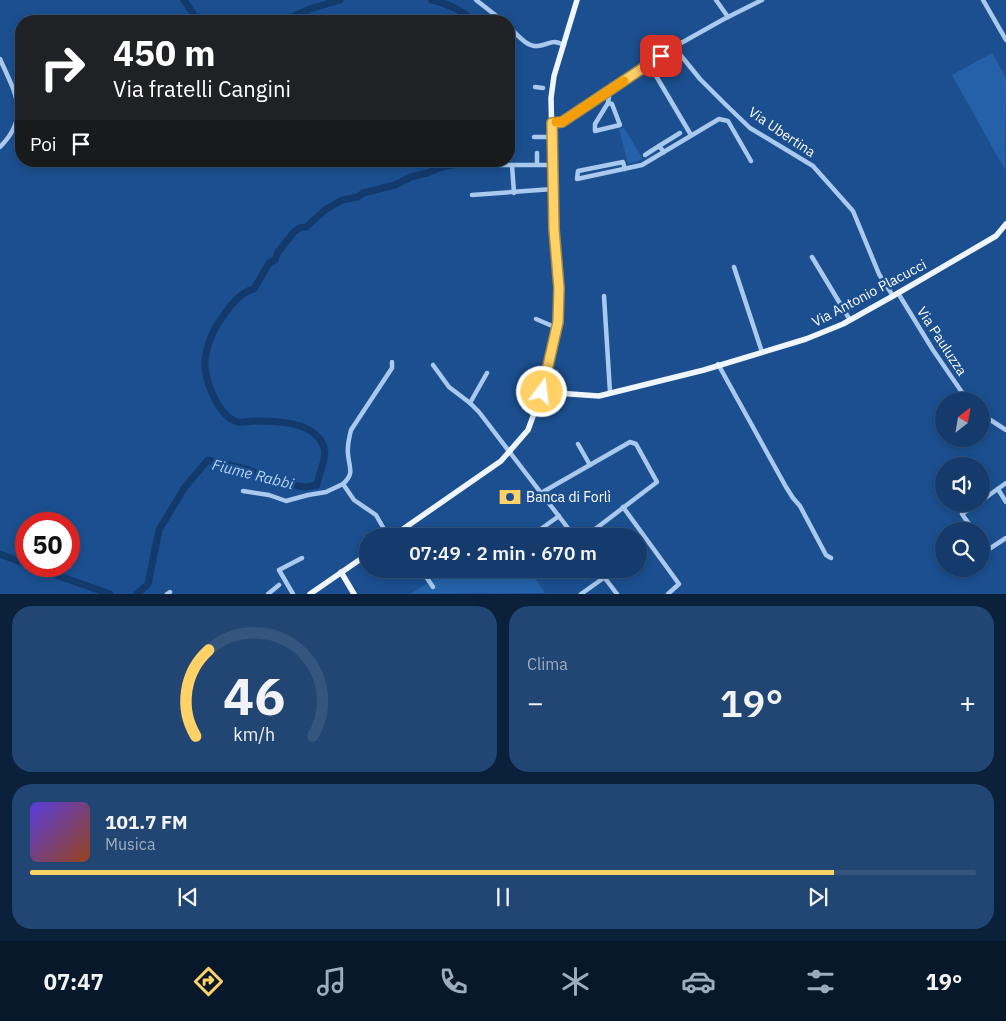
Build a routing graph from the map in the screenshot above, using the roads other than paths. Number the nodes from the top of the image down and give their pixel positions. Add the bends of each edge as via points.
1 (476, 0) edge
2 (577, 0) edge
3 (716, 0) edge
4 (762, 0) edge
5 (983, 0) edge
6 (495, 15) edge
7 (728, 17) junction
8 (515, 33) edge
9 (1006, 40) edge
10 (564, 45) junction
11 (674, 47) junction
12 (0, 59) edge
13 (649, 64) junction
14 (535, 87) dead end
15 (547, 89) junction
16 (610, 90) junction
17 (15, 93) edge
18 (608, 102) junction
19 (552, 123) junction
20 (15, 127) edge
21 (680, 133) dead end
22 (691, 135) junction
23 (534, 137) dead end
24 (552, 137) junction
25 (659, 146) junction
26 (0, 147) edge
27 (664, 152) junction
28 (537, 153) dead end
29 (645, 155) dead end
30 (752, 161) dead end
31 (537, 164) junction
32 (515, 165) edge
33 (552, 165) junction
34 (512, 167) edge
35 (625, 169) junction
36 (553, 189) junction
37 (514, 193) junction
38 (472, 195) dead end
39 (1006, 224) edge
40 (1006, 234) edge
41 (996, 236) junction
42 (812, 257) dead end
43 (734, 267) dead end
44 (896, 295) junction
45 (604, 296) dead end
46 (536, 319) dead end
47 (850, 320) junction
48 (557, 328) junction
49 (762, 352) junction
50 (392, 362) dead end
51 (718, 364) junction
52 (433, 365) dead end
53 (487, 373) dead end
54 (542, 392) junction
55 (610, 392) junction
56 (962, 392) edge
57 (470, 403) junction
58 (990, 420) edge
59 (1006, 430) edge
60 (578, 444) dead end
61 (510, 452) junction
62 (590, 464) junction
63 (1006, 483) edge
64 (343, 484) junction
65 (998, 489) junction
66 (243, 491) dead end
67 (541, 493) junction
68 (990, 495) edge
69 (1006, 502) edge
70 (623, 507) junction
71 (965, 512) edge
72 (559, 516) junction
73 (968, 522) edge
74 (383, 528) edge
75 (407, 528) edge
76 (542, 528) edge
77 (568, 528) edge
78 (596, 528) edge
79 (1006, 538) edge
80 (990, 548) edge
81 (302, 558) dead end
82 (831, 558) dead end
83 (359, 560) edge
84 (341, 572) junction
85 (427, 578) edge
86 (604, 578) edge
87 (606, 578) edge
88 (279, 585) dead end
89 (433, 586) dead end
90 (268, 594) edge
91 (293, 594) edge
92 (310, 594) edge
93 (354, 594) edge
94 (581, 594) edge
95 (617, 594) edge
96 (668, 594) edge

1 - 6 street
2 - 10 main road
3 - 7 street
4 - 7 street
5 - 9 street
7 - 11 street
8 - 10 street via 531,45 555,41
10 - 15 main road
11 - 13 street
11 - 44 street, Via Ubertina via 700,79 750,128 813,166 853,211 879,274
12 - 17 street
13 - 16 street
13 - 22 street
14 - 15 street
15 - 19 main road
16 - 18 street
16 - 19 street via 562,122
18 - 18 street via 595,124 596,131 620,126 612,104
19 - 24 main road
20 - 26 street
21 - 25 street
22 - 27 street
22 - 30 street via 719,119 728,121
23 - 24 street
24 - 33 main road
25 - 27 street
25 - 29 street
27 - 35 street via 642,165
28 - 31 street
31 - 32 street
31 - 33 street
33 - 36 main road
34 - 37 street
35 - 35 street via 578,180 578,171 623,162
36 - 37 street
36 - 48 main road via 559,288
37 - 38 street
39 - 41 main road, Via Antonio Placucci
40 - 41 main road, Via Antonio Placucci
41 - 44 main road, Via Antonio Placucci
42 - 47 street
43 - 49 street
44 - 47 main road, Via Antonio Placucci
44 - 56 street, Via Pauluzza
45 - 55 street
46 - 48 street
47 - 49 main road, Via Antonio Placucci via 806,339
48 - 54 main road
49 - 51 main road, Via Antonio Placucci
50 - 64 street via 392,368 351,430 347,453 350,478
51 - 55 main road, Via Antonio Placucci
51 - 82 street via 786,487 826,555
52 - 57 street via 448,387
53 - 57 street
54 - 55 main road, Via Antonio Placucci via 599,396
54 - 61 main road via 528,430
57 - 61 street
58 - 59 street
60 - 62 street
61 - 67 street
61 - 75 main road
62 - 67 street
62 - 70 street via 630,442 636,444 657,482
63 - 65 street
64 - 66 street via 326,492 286,501
64 - 74 street via 354,500 376,515
65 - 68 street
65 - 69 street
67 - 72 street
70 - 78 street
70 - 96 street via 679,584
71 - 73 street via 962,514
72 - 76 street
72 - 77 street
79 - 80 street
81 - 91 street via 279,570
83 - 84 main road
84 - 92 main road
84 - 93 main road
85 - 89 street
86 - 94 street
87 - 95 street
88 - 90 street

